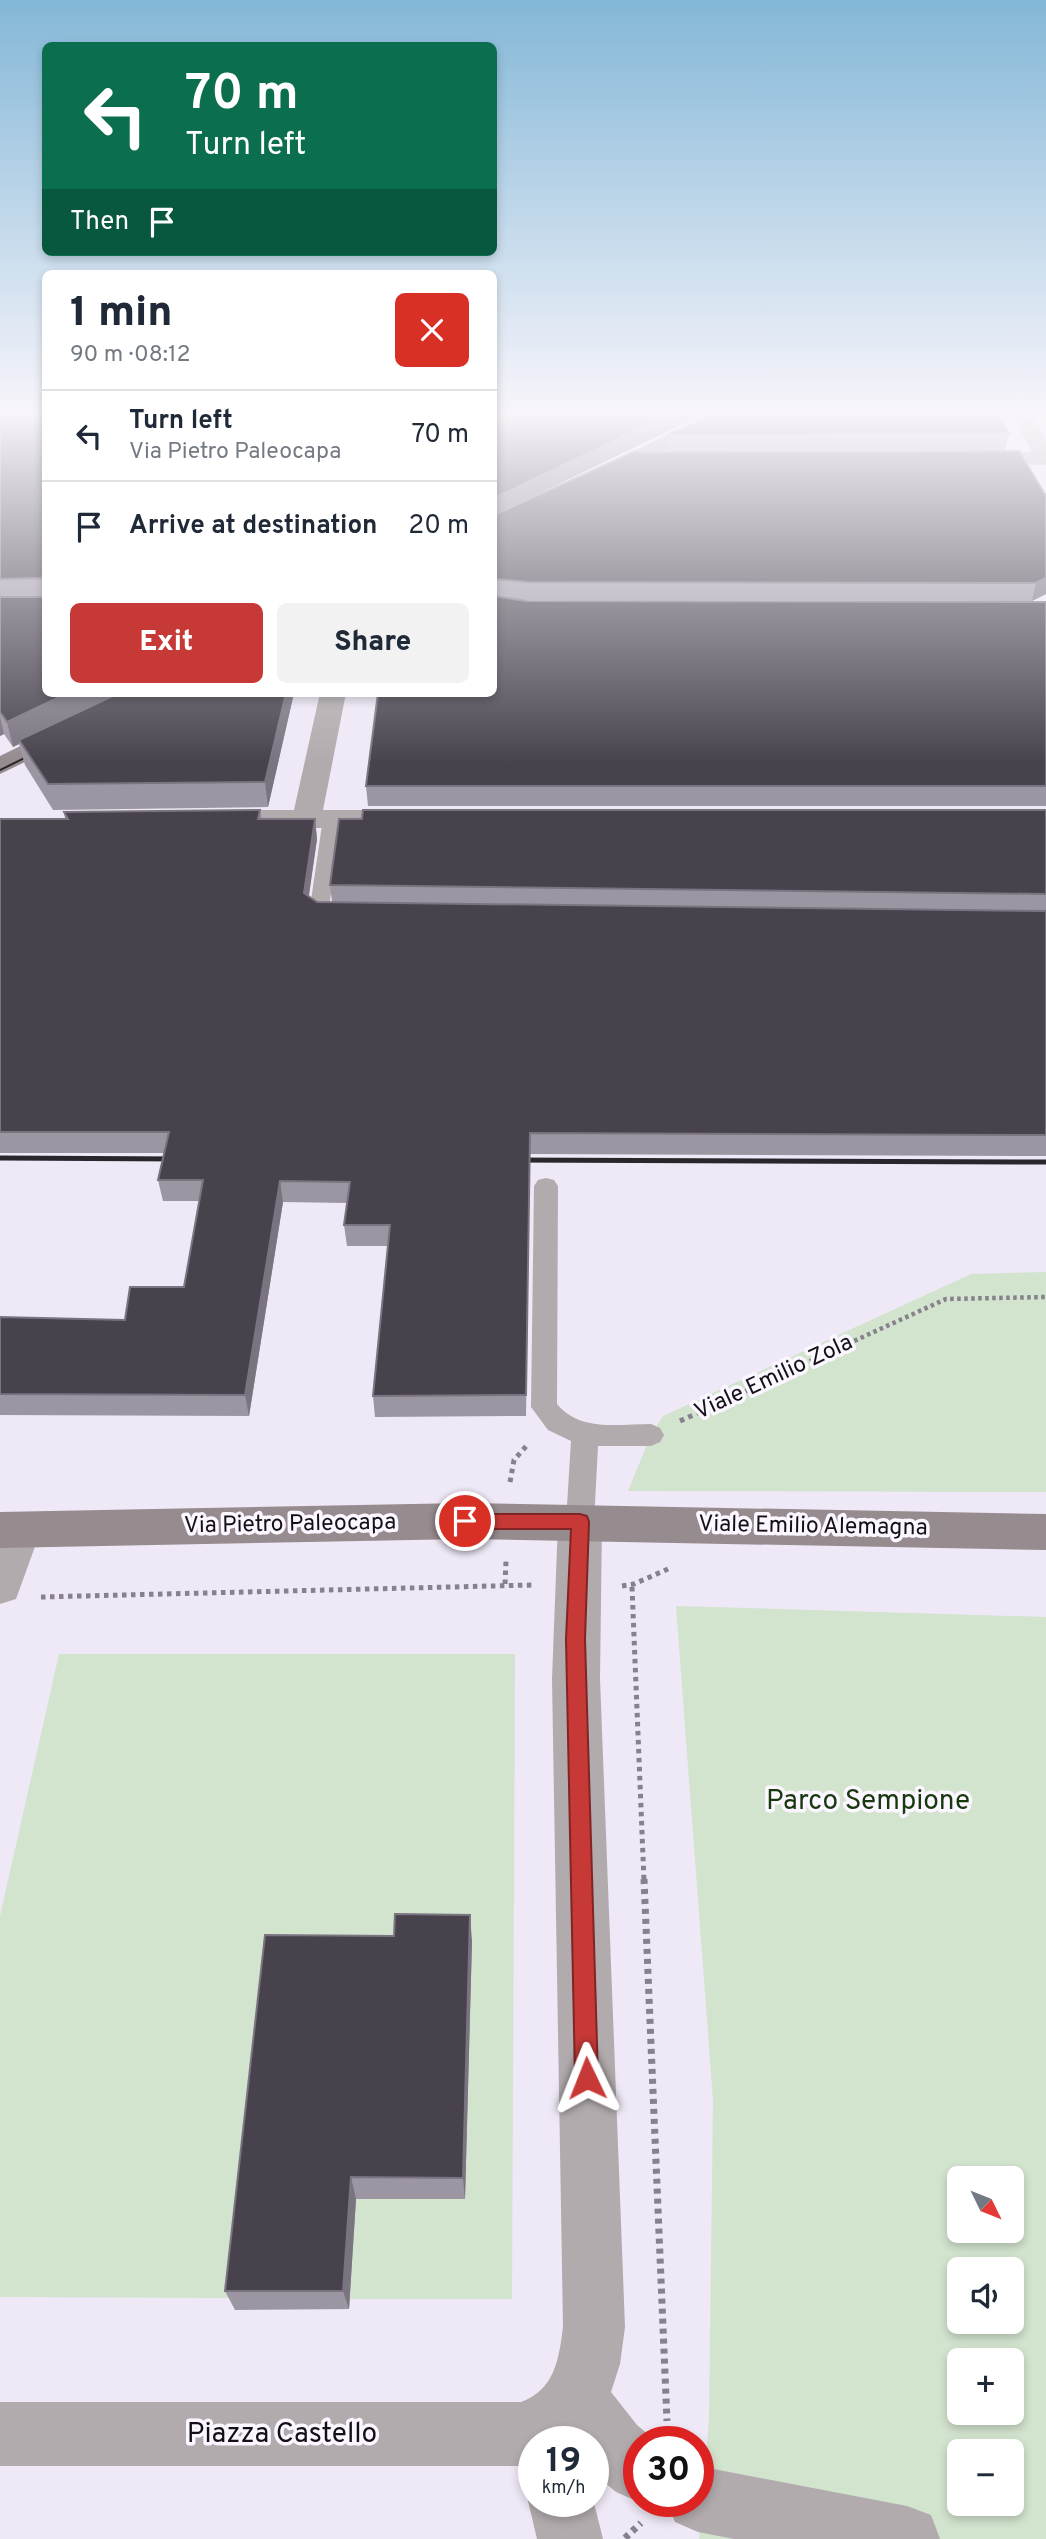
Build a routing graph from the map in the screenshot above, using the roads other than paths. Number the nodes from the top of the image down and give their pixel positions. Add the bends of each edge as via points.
1 (141, 697) edge
2 (333, 697) edge
3 (0, 766) edge
4 (319, 818) junction
5 (182, 819) edge
6 (439, 819) edge
7 (365, 915) edge
8 (546, 1186) dead end
9 (651, 1435) road end
10 (584, 1436) junction
11 (580, 1522) junction
12 (9, 1530) edge
13 (1046, 1532) edge
14 (14, 1591) edge
15 (554, 2421) edge
16 (0, 2434) edge
17 (623, 2456) edge
18 (714, 2502) edge
19 (565, 2517) edge
20 (570, 2539) edge
21 (907, 2539) edge

1 - 3 street
2 - 4 street
4 - 5 street
4 - 6 street
4 - 7 lane via 319,914
8 - 10 lane via 544,1407 557,1423
9 - 10 lane
10 - 11 lane
11 - 12 street, Via Pietro Paleocapa
11 - 13 street, Viale Emilio Alemagna
11 - 15 street via 576,1679 594,2327 589,2371
12 - 14 street
15 - 16 street, Piazza Castello via 521,2434
15 - 17 street
18 - 21 street
19 - 20 street

